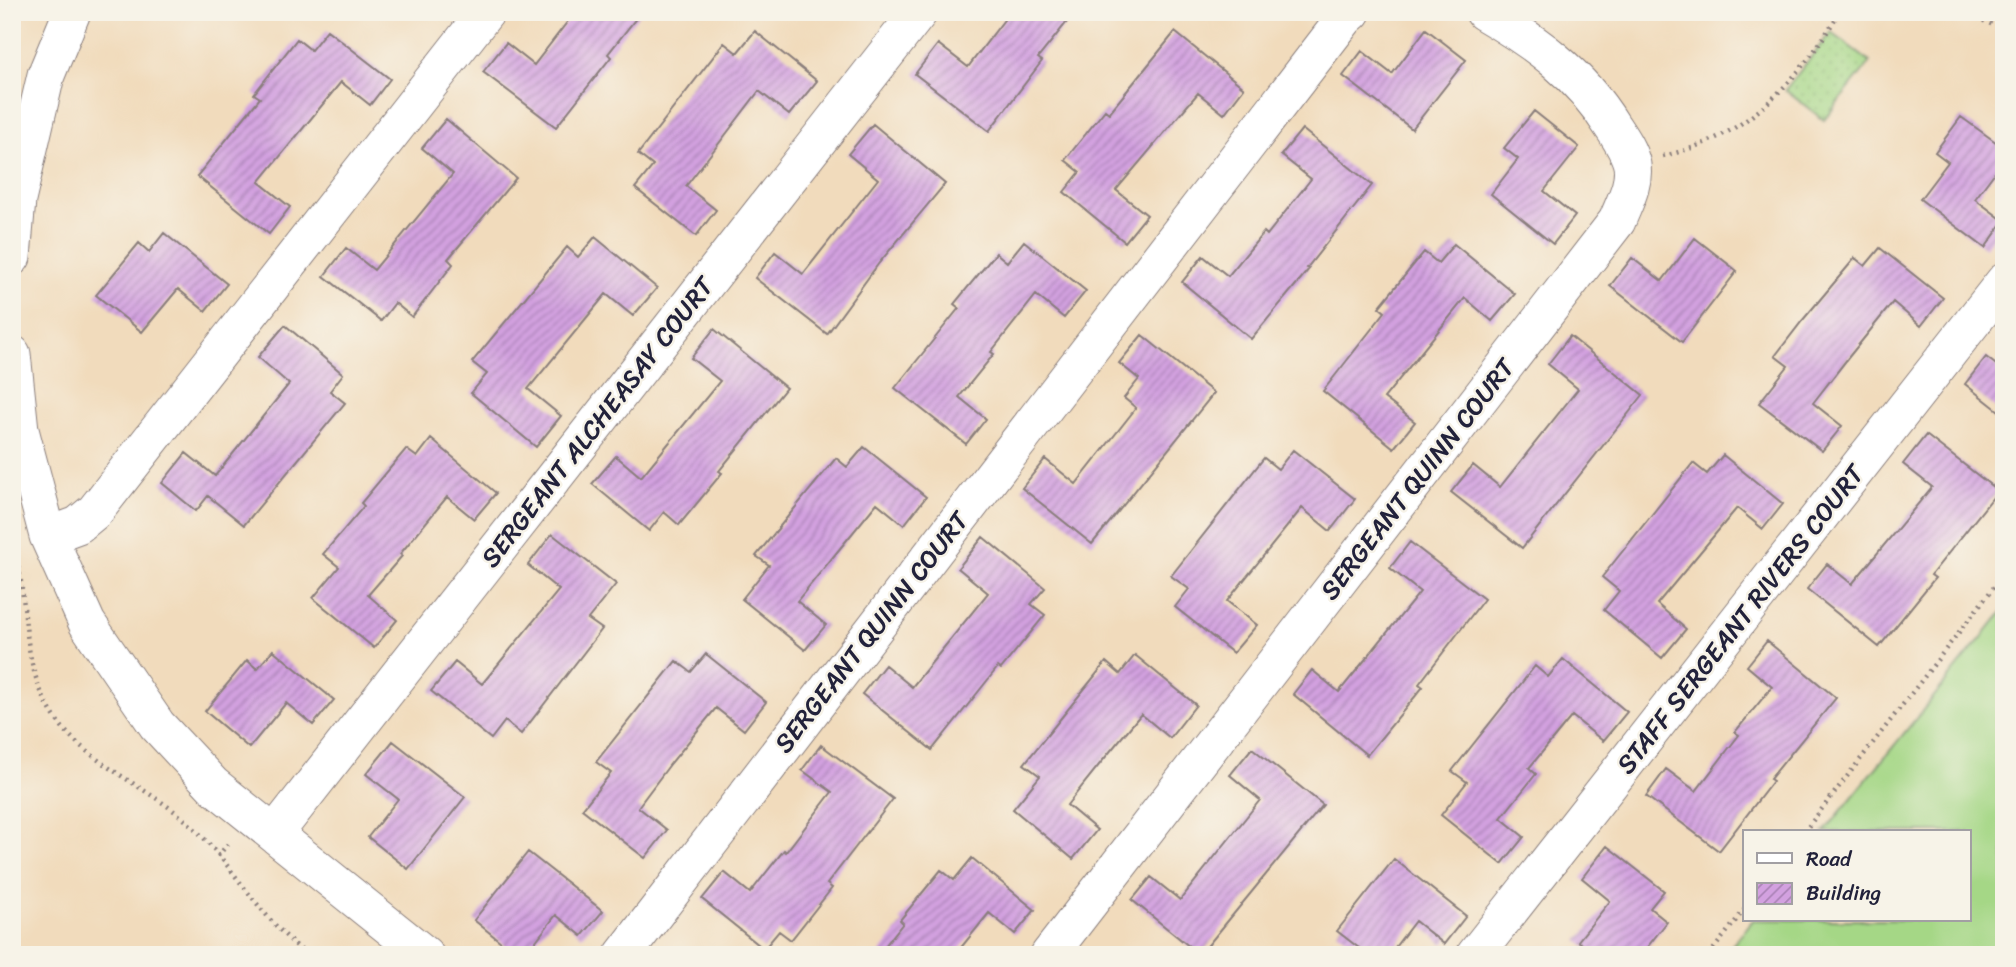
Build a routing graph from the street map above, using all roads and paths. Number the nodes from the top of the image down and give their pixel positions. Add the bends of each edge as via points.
1 (72, 12) edge
2 (486, 12) edge
3 (919, 12) edge
4 (1352, 12) edge
5 (1485, 12) edge
6 (1839, 12) edge
7 (1964, 12) edge
8 (2004, 30) edge
9 (1632, 165) junction
10 (12, 257) edge
11 (2004, 282) edge
12 (12, 354) edge
13 (48, 536) junction
14 (12, 543) edge
15 (2004, 574) edge
16 (1806, 830) edge
17 (275, 833) junction
18 (1743, 912) edge
19 (308, 955) edge
20 (425, 955) edge
21 (623, 955) edge
22 (1049, 955) edge
23 (1475, 955) edge
24 (1709, 955) edge

1 - 10 street via 46,75 17,200
2 - 13 street via 95,512 78,526
3 - 17 street, SERGEANT ALCHEASAY COURT
4 - 21 street, SERGEANT QUINN COURT
5 - 9 street via 1524,35 1573,74 1605,116
6 - 9 path via 1766,106 1702,145
7 - 8 path
9 - 22 street, SERGEANT QUINN COURT via 1631,188 1617,221
11 - 23 street, STAFF SERGEANT RIVERS COURT
12 - 13 street via 20,430
13 - 17 street via 87,623 157,725 213,785
14 - 19 path via 27,645 51,712 104,763 194,828 260,907
15 - 16 path
17 - 20 street
18 - 24 path

